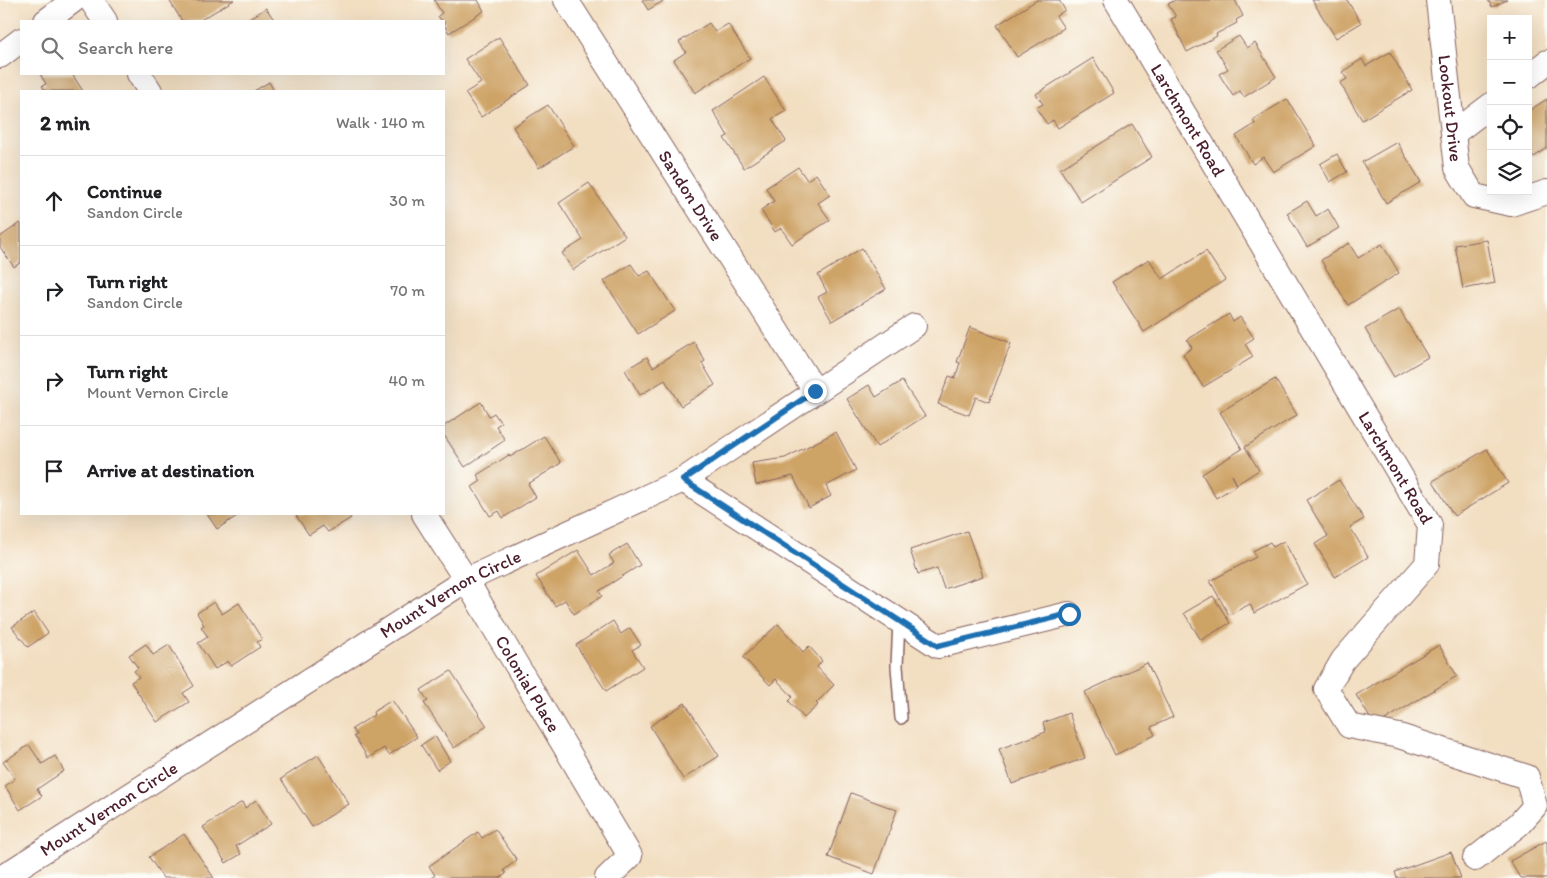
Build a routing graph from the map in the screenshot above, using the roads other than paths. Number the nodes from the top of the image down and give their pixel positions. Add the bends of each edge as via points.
1 (74, 0) edge
2 (91, 0) edge
3 (566, 0) edge
4 (1116, 0) edge
5 (1438, 0) edge
6 (47, 20) edge
7 (104, 20) edge
8 (20, 41) edge
9 (0, 56) edge
10 (1547, 62) edge
11 (1532, 73) edge
12 (140, 75) edge
13 (149, 90) edge
14 (1487, 108) edge
15 (1453, 134) junction
16 (1547, 192) edge
17 (914, 326) dead end
18 (815, 391) junction
19 (683, 480) junction
20 (425, 515) edge
21 (466, 580) junction
22 (1069, 614) dead end
23 (900, 621) junction
24 (901, 718) dead end
25 (1475, 859) dead end
26 (2, 874) edge
27 (607, 878) edge

1 - 6 street
2 - 7 street
3 - 18 street, Sandon Drive
4 - 25 street, Larchmont Road via 1430,525 1427,564 1343,660 1326,689 1349,726 1400,736 1526,777 1535,806 1519,824
5 - 15 street, Lookout Drive
8 - 9 street
10 - 11 street
12 - 13 street
14 - 15 street
15 - 16 street, Lookout Drive via 1457,168 1474,196 1511,204
17 - 18 street, Mount Vernon Circle
18 - 19 street, Mount Vernon Circle
19 - 21 street, Mount Vernon Circle
19 - 23 street
20 - 21 street, Colonial Place
21 - 26 street, Mount Vernon Circle
21 - 27 street, Colonial Place via 630,856
22 - 23 street via 938,646
23 - 24 lane via 897,666

